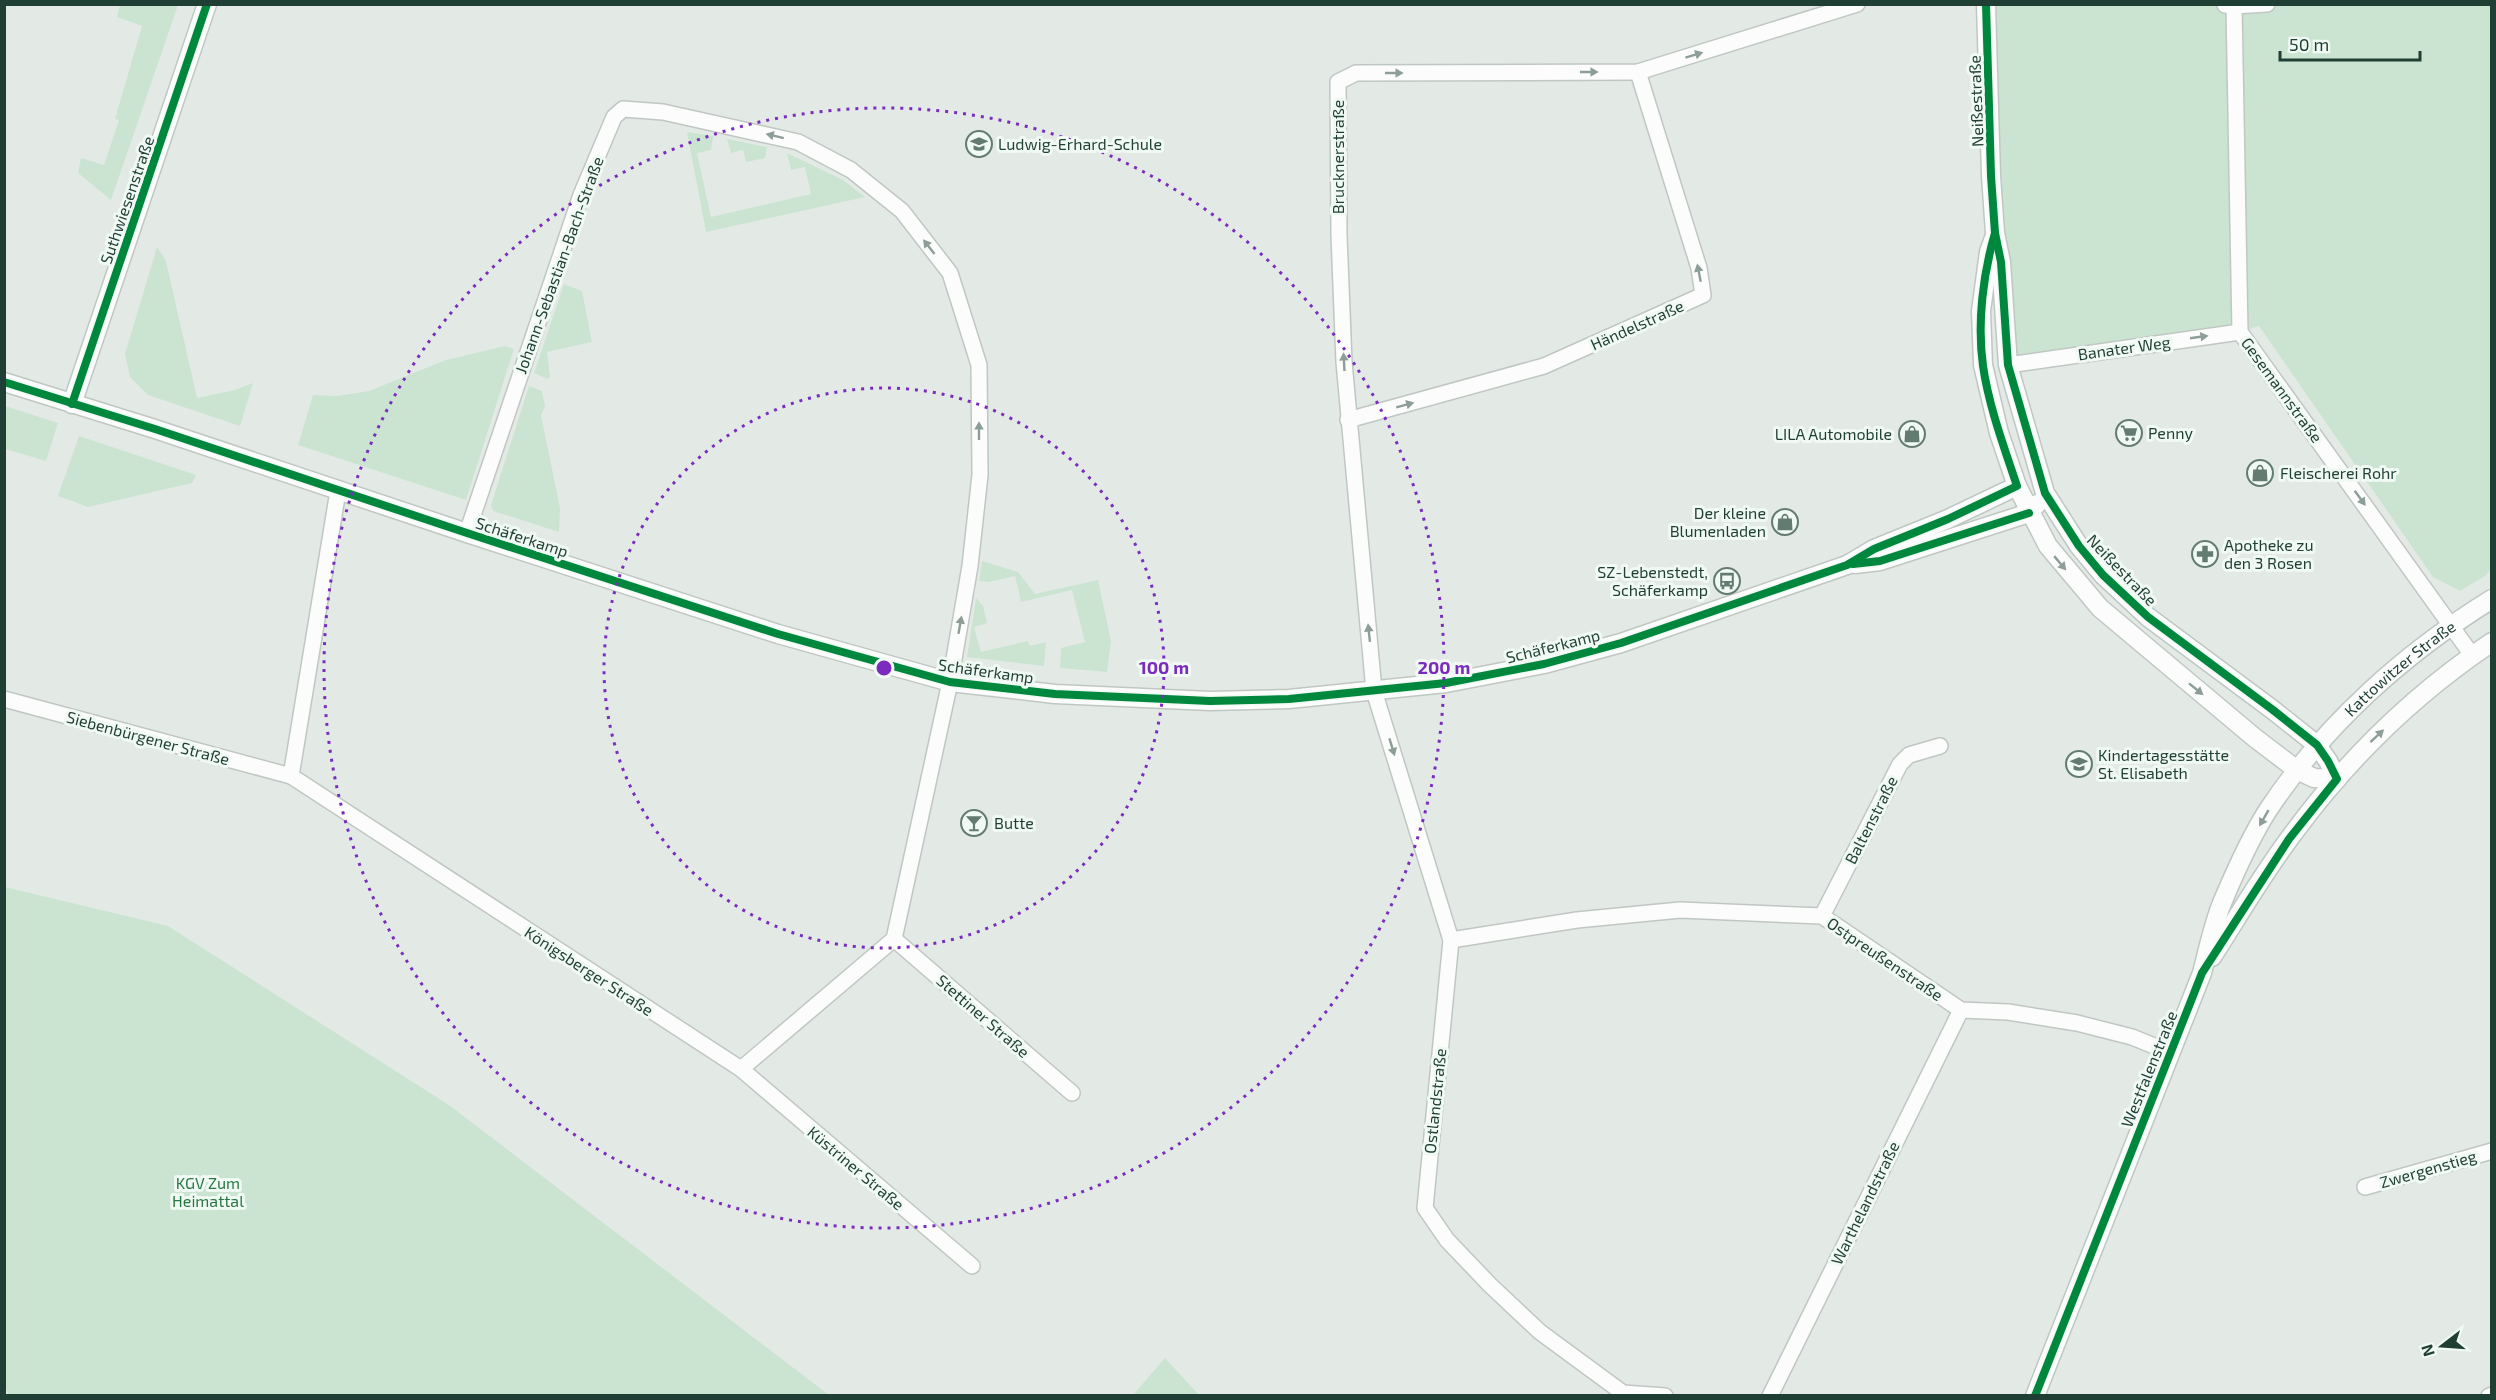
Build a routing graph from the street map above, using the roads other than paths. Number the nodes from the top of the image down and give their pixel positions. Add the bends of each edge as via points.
1 (207, 4) edge
2 (1857, 4) edge
3 (1986, 4) edge
4 (2267, 4) edge
5 (2229, 5) edge
6 (1638, 72) junction
7 (1995, 233) junction
8 (2240, 332) junction
9 (2012, 365) junction
10 (4, 382) edge
11 (72, 404) junction
12 (1348, 420) junction
13 (2017, 486) junction
14 (338, 490) junction
15 (2045, 493) junction
16 (2029, 513) junction
17 (467, 533) junction
18 (1847, 565) junction
19 (2492, 599) edge
20 (2452, 626) junction
21 (2492, 642) edge
22 (2472, 655) junction
23 (950, 682) junction
24 (1374, 691) junction
25 (4, 699) edge
26 (2317, 745) junction
27 (1940, 746) dead end
28 (2297, 770) junction
29 (291, 776) junction
30 (2337, 779) junction
31 (1822, 916) junction
32 (894, 939) junction
33 (1451, 940) junction
34 (2202, 973) junction
35 (1961, 1010) junction
36 (2169, 1052) junction
37 (741, 1070) junction
38 (1072, 1093) dead end
39 (2492, 1151) edge
40 (2365, 1187) dead end
41 (972, 1266) dead end
42 (1622, 1394) edge
43 (1665, 1395) edge
44 (1770, 1395) edge
45 (2035, 1395) edge

1 - 11 street, Suthwiesenstraße
6 -> 2 street, Brucknerstraße
3 - 7 street, Neißestraße
4 - 5 street
5 - 8 street, Gesemannstraße
12 -> 6 street, Händelstraße via 1544,366 1703,296 1699,268
12 -> 6 street, Brucknerstraße via 1338,235 1338,82 1356,73
7 - 9 street, Neißestraße
7 - 13 street, Neißestraße via 1981,311 1983,366
9 -> 8 street, Banater Weg
8 -> 20 street, Gesemannstraße
9 - 15 street, Neißestraße
10 - 11 street, Schäferkamp
11 - 14 street, Schäferkamp
24 -> 12 street, Brucknerstraße
13 - 15 street
13 - 16 street, Neißestraße
13 - 18 street, Schäferkamp via 1874,549
14 - 17 street, Schäferkamp
14 - 29 street
15 - 16 street
15 - 26 street, Neißestraße via 2103,575 2148,617
16 - 18 street, Schäferkamp via 1880,561
16 -> 28 street, Neißestraße via 2056,558 2100,608
17 - 23 street, Schäferkamp via 778,634
23 -> 17 street, Johann-Sebastian-Bach-Straße via 970,566 980,475 979,365 950,273 902,211 851,170 798,142 663,112 623,109 614,117 581,195
18 - 24 street, Schäferkamp via 1621,643 1544,664 1446,683
19 - 20 street, Kattowitzer Straße
20 - 22 street, Gesemannstraße
20 - 26 street, Kattowitzer Straße via 2362,698
21 - 22 street, Kattowitzer Straße
30 -> 22 street, Kattowitzer Straße via 2376,737
23 - 24 street, Schäferkamp via 1055,694 1210,702
23 - 32 street
24 -> 33 street, Ostlandstraße
25 - 29 street, Siebenbürgener Straße
26 - 28 street, Westfalenstraße
26 - 30 street, Neißestraße
27 - 31 street, Baltenstraße via 1910,755 1900,764
28 - 30 street, Neißestraße via 2314,778
28 -> 34 street, Westfalenstraße via 2268,811 2226,896
29 - 37 street, Königsberger Straße
30 - 34 street, Westfalenstraße via 2295,831
31 - 33 street, Ostpreußenstraße via 1680,909
31 - 35 street, Ostpreußenstraße
32 - 37 street
32 - 38 street, Stettiner Straße
33 - 42 street, Ostlandstraße via 1425,1208 1447,1240 1540,1332
34 - 36 street, Westfalenstraße
35 - 36 street, Ostpreußenstraße via 2008,1012 2077,1023 2132,1037
35 - 44 street, Warthelandstraße
36 - 45 street, Westfalenstraße
37 - 41 street, Küstriner Straße
39 - 40 street, Zwergenstieg
42 - 43 street, Ostlandstraße

